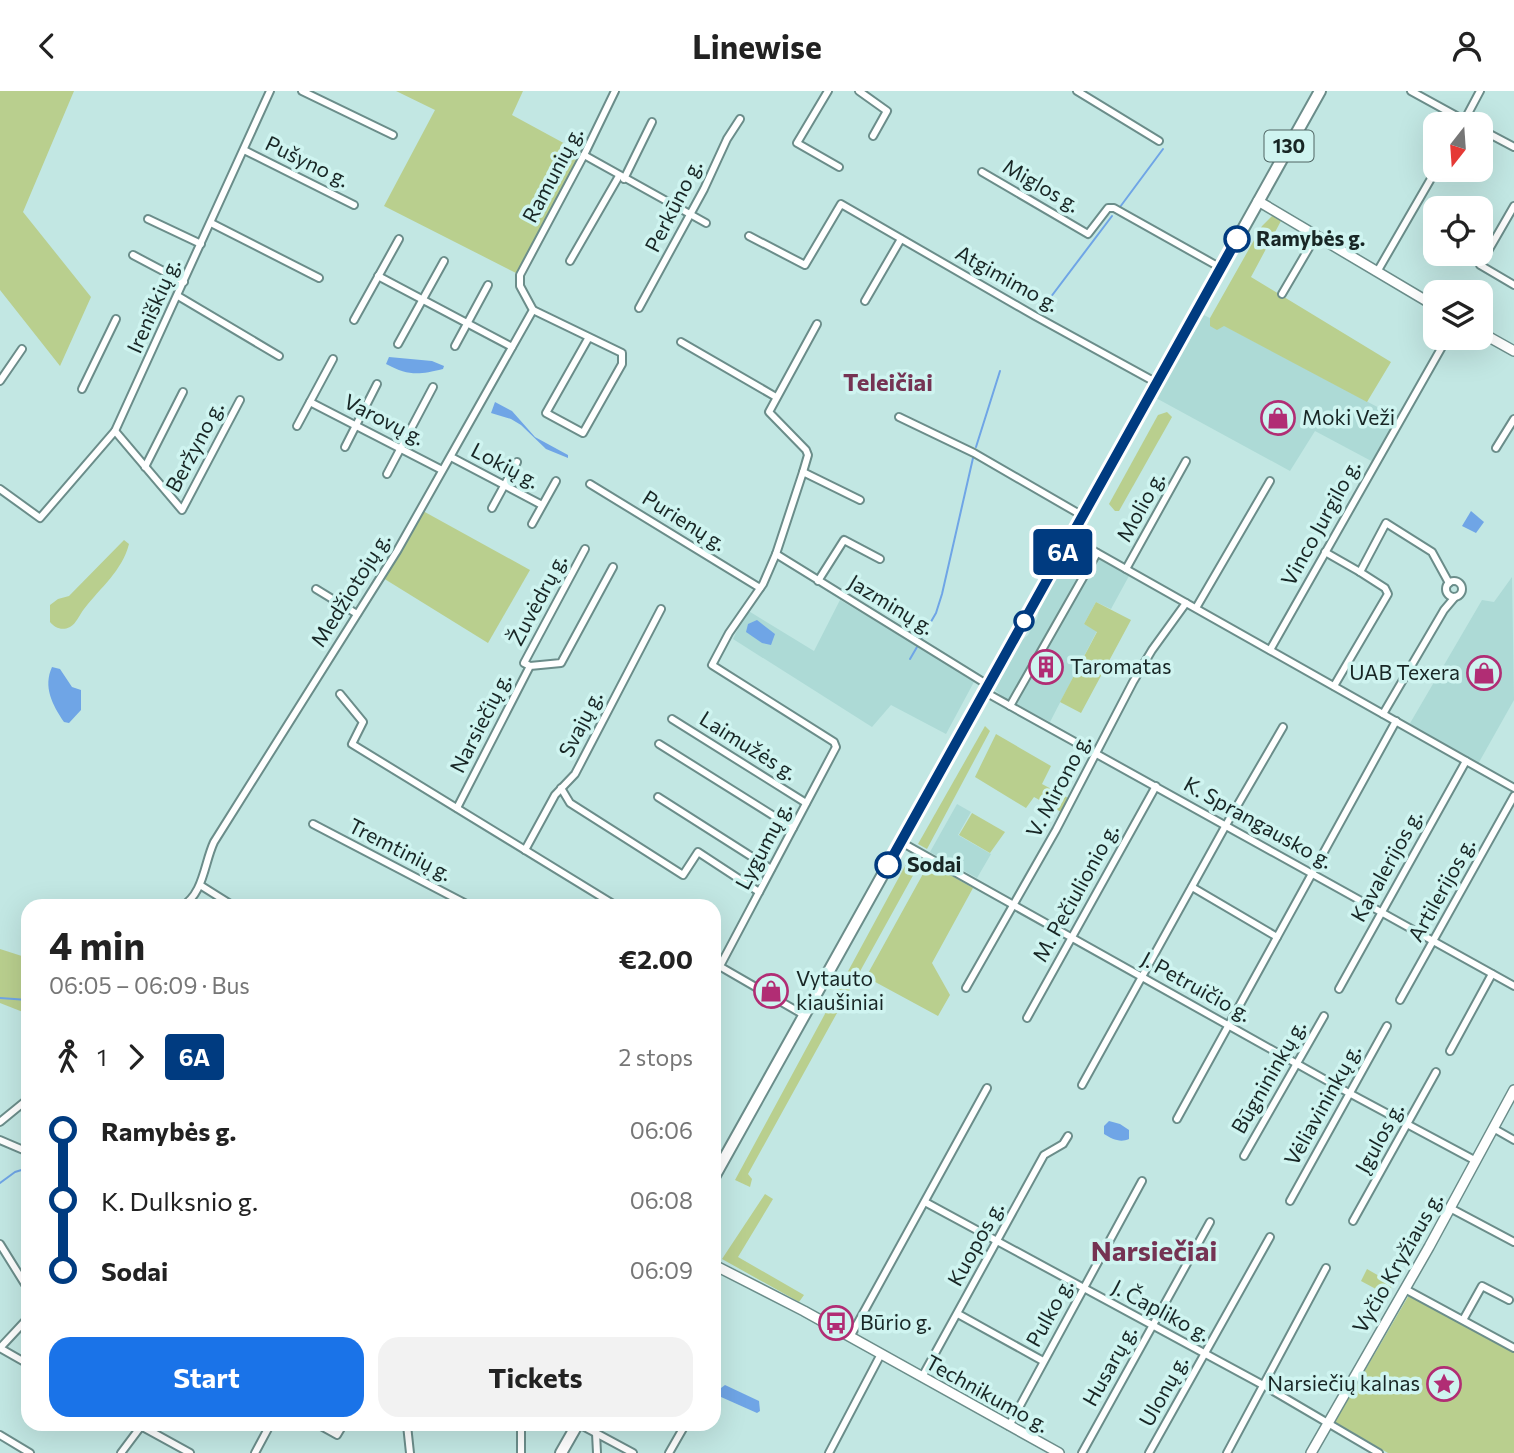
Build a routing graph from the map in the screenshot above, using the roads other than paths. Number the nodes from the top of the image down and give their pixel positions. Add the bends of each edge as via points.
1 (270, 91) edge
2 (302, 91) edge
3 (615, 91) edge
4 (828, 91) edge
5 (859, 91) edge
6 (1077, 91) edge
7 (1094, 91) edge
8 (1320, 91) edge
9 (1411, 91) edge
10 (1480, 91) edge
11 (1092, 100) junction
12 (1447, 112) edge
13 (1471, 112) edge
14 (740, 119) dead end
15 (652, 123) dead end
16 (393, 135) dead end
17 (873, 136) dead end
18 (1493, 136) edge
19 (1159, 141) dead end
20 (1514, 147) edge
21 (244, 150) junction
22 (584, 155) junction
23 (839, 167) dead end
24 (982, 172) dead end
25 (622, 177) junction
26 (1429, 182) edge
27 (1258, 201) junction
28 (354, 205) dead end
29 (1514, 206) edge
30 (690, 214) junction
31 (148, 219) dead end
32 (211, 223) junction
33 (706, 223) dead end
34 (749, 236) dead end
35 (1316, 236) junction
36 (901, 239) junction
37 (399, 240) dead end
38 (201, 244) junction
39 (133, 255) dead end
40 (444, 261) dead end
41 (570, 261) dead end
42 (1221, 268) junction
43 (1377, 272) junction
44 (378, 277) junction
45 (319, 278) dead end
46 (184, 282) junction
47 (488, 285) dead end
48 (1514, 285) edge
49 (1282, 294) dead end
50 (178, 296) junction
51 (1423, 299) edge
52 (422, 300) junction
53 (866, 301) dead end
54 (639, 309) dead end
55 (533, 310) junction
56 (116, 319) dead end
57 (354, 320) dead end
58 (467, 323) junction
59 (817, 324) dead end
60 (589, 337) junction
61 (1493, 339) edge
62 (681, 342) dead end
63 (398, 344) dead end
64 (455, 346) dead end
65 (512, 347) junction
66 (22, 349) dead end
67 (1440, 350) edge
68 (1514, 351) edge
69 (279, 356) dead end
70 (333, 359) dead end
71 (0, 381) edge
72 (1157, 383) junction
73 (377, 384) dead end
74 (433, 387) dead end
75 (82, 389) dead end
76 (183, 393) dead end
77 (776, 397) junction
78 (240, 400) dead end
79 (310, 402) junction
80 (899, 417) dead end
81 (1514, 419) edge
82 (356, 425) junction
83 (298, 426) dead end
84 (115, 431) junction
85 (345, 447) dead end
86 (401, 448) junction
87 (1496, 448) dead end
88 (451, 457) junction
89 (1186, 461) dead end
90 (517, 462) dead end
91 (145, 467) junction
92 (442, 470) junction
93 (803, 472) junction
94 (387, 474) dead end
95 (556, 481) dead end
96 (1270, 481) dead end
97 (590, 484) dead end
98 (504, 485) junction
99 (0, 489) edge
100 (860, 500) dead end
101 (542, 506) junction
102 (492, 508) dead end
103 (1083, 516) junction
104 (532, 524) dead end
105 (1071, 538) junction
106 (585, 548) dead end
107 (1097, 552) junction
108 (1325, 552) junction
109 (776, 554) junction
110 (880, 559) dead end
111 (613, 568) dead end
112 (1126, 569) junction
113 (1360, 572) junction
114 (818, 581) junction
115 (1448, 583) junction
116 (760, 588) junction
117 (316, 589) dead end
118 (1447, 593) junction
119 (1455, 597) junction
120 (1186, 603) junction
121 (1196, 608) junction
122 (661, 609) dead end
123 (1444, 610) junction
124 (357, 614) junction
125 (1270, 650) junction
126 (530, 666) junction
127 (1334, 686) junction
128 (987, 688) junction
129 (340, 694) dead end
130 (1010, 706) junction
131 (1383, 714) junction
132 (672, 719) dead end
133 (1396, 721) junction
134 (1283, 727) dead end
135 (659, 744) dead end
136 (1097, 753) junction
137 (1466, 761) junction
138 (1156, 786) junction
139 (561, 788) junction
140 (1514, 788) edge
141 (1514, 796) edge
142 (658, 797) dead end
143 (806, 803) junction
144 (457, 808) junction
145 (313, 824) dead end
146 (1226, 825) junction
147 (793, 828) junction
148 (901, 842) junction
149 (525, 851) junction
150 (771, 869) junction
151 (1312, 874) junction
152 (200, 885) junction
153 (1192, 887) junction
154 (760, 892) junction
155 (190, 899) edge
156 (222, 899) edge
157 (457, 899) edge
158 (605, 899) edge
159 (1013, 905) junction
160 (1382, 912) junction
161 (1071, 937) junction
162 (1277, 937) junction
163 (1434, 941) junction
164 (721, 958) edge
165 (721, 967) edge
166 (1492, 974) junction
167 (1140, 977) junction
168 (1514, 986) edge
169 (966, 988) dead end
170 (1339, 989) dead end
171 (1400, 1000) dead end
172 (804, 1016) junction
173 (1324, 1016) dead end
174 (1027, 1018) dead end
175 (1229, 1025) junction
176 (1387, 1026) dead end
177 (1450, 1051) dead end
178 (1297, 1063) junction
179 (1436, 1072) dead end
180 (1082, 1085) dead end
181 (987, 1088) dead end
182 (1514, 1090) edge
183 (1349, 1093) junction
184 (21, 1105) edge
185 (1177, 1119) dead end
186 (0, 1122) edge
187 (1407, 1125) junction
188 (1493, 1128) junction
189 (1068, 1136) dead end
190 (0, 1140) edge
191 (1514, 1140) edge
192 (21, 1150) edge
193 (1244, 1156) dead end
194 (721, 1161) edge
195 (1476, 1161) junction
196 (1142, 1181) dead end
197 (1290, 1201) dead end
198 (925, 1202) junction
199 (1450, 1208) junction
200 (1353, 1221) dead end
201 (1210, 1222) dead end
202 (1270, 1237) dead end
203 (997, 1241) junction
204 (1514, 1243) edge
205 (0, 1244) edge
206 (1326, 1268) dead end
207 (721, 1269) edge
208 (21, 1278) edge
209 (1405, 1289) junction
210 (1083, 1290) junction
211 (1509, 1300) dead end
212 (958, 1314) junction
213 (1463, 1319) junction
214 (21, 1326) edge
215 (1152, 1326) junction
216 (850, 1337) junction
217 (0, 1348) edge
218 (1514, 1348) edge
219 (881, 1354) junction
220 (1205, 1354) junction
221 (21, 1360) edge
222 (1043, 1361) junction
223 (922, 1377) junction
224 (1263, 1385) junction
225 (1328, 1423) junction
226 (1009, 1426) junction
227 (137, 1431) edge
228 (152, 1431) edge
229 (267, 1431) edge
230 (408, 1431) edge
231 (521, 1431) edge
232 (575, 1431) edge
233 (592, 1431) edge
234 (682, 1431) edge
235 (596, 1433) junction
236 (0, 1434) edge
237 (30, 1453) edge
238 (121, 1453) edge
239 (190, 1453) edge
240 (255, 1453) edge
241 (410, 1453) edge
242 (521, 1453) edge
243 (561, 1453) edge
244 (597, 1453) edge
245 (633, 1453) edge
246 (669, 1453) edge
247 (829, 1453) edge
248 (1059, 1453) edge
249 (1082, 1453) edge
250 (1149, 1453) edge
251 (1227, 1453) edge
252 (1311, 1453) edge
253 (1379, 1453) edge

1 - 21 street, Ireniškių g.
2 - 16 street
3 - 22 street, Ramunių g.
4 - 23 street via 797,143
5 - 17 street via 887,111
6 - 11 street
7 - 11 street
8 - 27 main road, 130
9 - 12 street
10 - 13 street
11 - 19 street
14 - 30 street, Perkūno g.
15 - 25 street
18 - 20 street
21 - 28 street, Pušyno g.
21 - 32 street, Ireniškių g.
22 - 25 street
22 - 55 street, Ramunių g. via 520,275 520,286
24 - 42 street, Miglos g. via 1088,234 1108,208 1114,208
25 - 30 street
25 - 41 street
26 - 43 street
27 - 35 street
27 - 42 main road, 130
29 - 48 street via 1480,265
30 - 33 street
30 - 54 street, Perkūno g.
31 - 38 street
32 - 38 street, Ireniškių g.
32 - 45 street
34 - 36 street, Atgimimo g. via 805,265 841,204
35 - 43 street
35 - 49 street
36 - 53 street
36 - 72 street, Atgimimo g.
37 - 44 street
38 - 46 street, Ireniškių g.
39 - 46 street
40 - 52 street
42 - 72 main road, 130
43 - 51 street
44 - 52 street
44 - 57 street
46 - 50 street, Ireniškių g.
47 - 58 street
50 - 69 street
50 - 84 street, Ireniškių g.
52 - 58 street
52 - 63 street
55 - 60 street
55 - 65 street, Medžiotojų g.
56 - 75 street
58 - 64 street
58 - 65 street
59 - 77 street
60 - 60 street via 622,353 623,358 583,433 546,413
61 - 68 street
62 - 77 street
65 - 88 street, Medžiotojų g.
66 - 71 street
67 - 108 street, Vinco Jurgilo g.
70 - 79 street
72 - 103 main road, 130
73 - 82 street
74 - 86 street
76 - 91 street
77 - 93 street via 769,412 806,450
78 - 91 street, Beržyno g. via 181,510
79 - 82 street, Varovų g.
79 - 83 street
80 - 103 street via 974,453
81 - 87 street
82 - 85 street
82 - 86 street, Varovų g.
84 - 91 street
84 - 99 street, Ireniškių g. via 40,518
86 - 92 street, Varovų g.
86 - 94 street
88 - 92 street, Medžiotojų g.
88 - 98 street, Lokių g.
89 - 112 street, Molio g.
90 - 98 street
92 - 124 street, Medžiotojų g.
93 - 100 street
93 - 109 street
95 - 101 street
96 - 121 street
97 - 116 street, Purienų g.
98 - 101 street, Lokių g.
98 - 102 street
101 - 104 street
103 - 105 main road, 130
105 - 107 street
105 - 128 main road, 130
106 - 126 street, Žuvėdrų g. via 524,663
107 - 112 street
107 - 130 street
108 - 113 street
108 - 125 street, Vinco Jurgilo g.
109 - 114 street, Jazminų g.
109 - 116 street
110 - 114 street via 844,540
111 - 126 street, Narsiečių g. via 561,663
112 - 120 street
113 - 115 street via 1386,523 1432,552
113 - 127 street via 1388,594
114 - 128 street, Jazminų g.
115 - 118 street
115 - 119 street via 1456,581 1461,586
116 - 143 street, Lygumų g. via 712,665 834,742 831,758
117 - 124 street
118 - 119 street
118 - 123 street
119 - 123 street
120 - 121 street
120 - 136 street, V. Mirono g. via 1152,650
121 - 125 street
122 - 139 street, Svajų g. via 575,774
123 - 131 street
124 - 152 street, Medžiotojų g. via 214,842
125 - 127 street
126 - 144 street, Narsiečių g.
127 - 131 street
128 - 130 street, K. Sprangausko g.
128 - 148 main road, 130
129 - 144 street, Narsiečių g. via 363,722 352,744
130 - 136 street, K. Sprangausko g.
131 - 133 street
132 - 143 street, Laimužės g.
133 - 137 street
133 - 151 street
134 - 146 street
135 - 147 street
136 - 138 street, K. Sprangausko g.
136 - 159 street, V. Mirono g.
137 - 140 street
137 - 160 street, Kavalerijos g.
138 - 146 street, K. Sprangausko g.
138 - 161 street, M. Pečiulionio g.
139 - 149 street, Svajų g.
139 - 154 street via 570,803 682,875 698,852
141 - 163 street, Artilerijos g.
142 - 150 street
143 - 147 street, Lygumų g.
144 - 149 street, Narsiečių g.
145 - 157 street, Tremtinių g.
146 - 151 street, K. Sprangausko g.
146 - 153 street
147 - 150 street, Lygumų g.
148 - 159 street, J. Petruičio g.
148 - 172 main road, 130
149 - 158 street, Narsiečių g.
150 - 154 street, Lygumų g.
151 - 160 street, K. Sprangausko g.
151 - 162 street
152 - 155 street
152 - 156 street
153 - 162 street
153 - 167 street
154 - 164 street, Lygumų g.
159 - 161 street, J. Petruičio g.
159 - 169 street, V. Mirono g.
160 - 163 street, K. Sprangausko g.
160 - 170 street, Kavalerijos g.
161 - 167 street, J. Petruičio g.
161 - 174 street, M. Pečiulionio g.
162 - 175 street
163 - 166 street, K. Sprangausko g.
163 - 171 street, Artilerijos g.
165 - 172 street
166 - 168 street, K. Sprangausko g.
166 - 177 street
167 - 175 street, J. Petruičio g.
167 - 180 street
172 - 194 main road, 130
173 - 178 street, Būgnininkų g.
175 - 178 street, J. Petruičio g.
175 - 185 street
176 - 183 street, Vėliavininkų g.
178 - 183 street, J. Petruičio g.
178 - 193 street, Būgnininkų g.
179 - 187 street, Įgulos g.
181 - 198 street
182 - 188 street, Vyčio Kryžiaus g.
183 - 187 street, J. Petruičio g.
183 - 197 street, Vėliavininkų g.
184 - 186 street
187 - 195 street, J. Petruičio g.
187 - 200 street, Įgulos g.
188 - 191 street
188 - 195 street, Vyčio Kryžiaus g.
189 - 203 street, Kuopos g. via 1044,1155
190 - 192 street
195 - 199 street, Vyčio Kryžiaus g.
196 - 210 street, Pulko g.
198 - 203 street, J. Čapliko g.
198 - 216 street
199 - 204 street
199 - 209 street, Vyčio Kryžiaus g.
201 - 215 street, Husarų g.
202 - 220 street, Ulonų g.
203 - 210 street, J. Čapliko g.
203 - 212 street, Kuopos g.
205 - 208 street
206 - 224 street
207 - 216 street, Technikumo g.
209 - 213 street
209 - 225 street, Vyčio Kryžiaus g.
210 - 215 street, J. Čapliko g.
210 - 222 street, Pulko g.
211 - 213 street via 1482,1286
212 - 222 street
212 - 223 street, Kuopos g.
213 - 218 street
214 - 217 street
215 - 220 street, J. Čapliko g.
215 - 249 street, Husarų g.
216 - 219 street, Technikumo g.
217 - 221 street
219 - 223 street, Technikumo g.
219 - 247 street
220 - 224 street, J. Čapliko g.
220 - 250 street, Ulonų g.
222 - 226 street, Pulko g.
223 - 226 street, Technikumo g.
224 - 225 street, J. Čapliko g.
224 - 251 street
225 - 252 street, Vyčio Kryžiaus g.
225 - 253 street, J. Čapliko g.
226 - 248 street, Technikumo g.
227 - 238 street
228 - 239 street
229 - 240 street
230 - 241 street
231 - 242 street
232 - 243 main road
233 - 235 street
234 - 246 street
235 - 244 street
235 - 245 street
236 - 237 street

